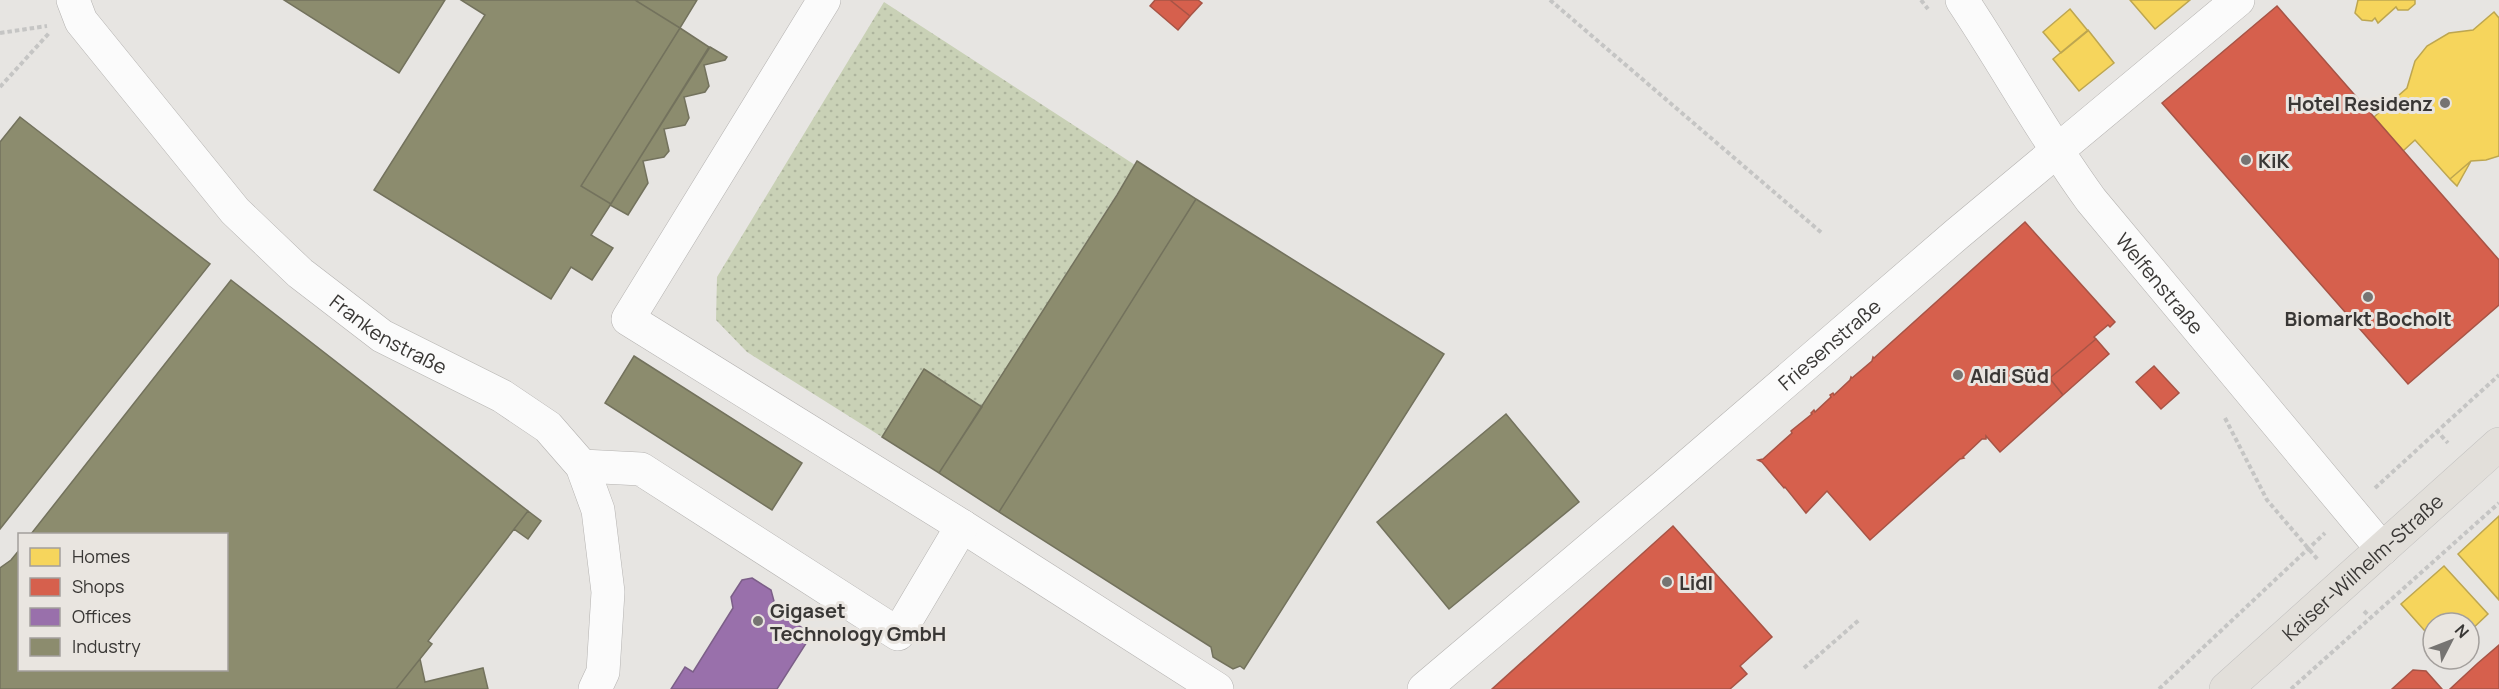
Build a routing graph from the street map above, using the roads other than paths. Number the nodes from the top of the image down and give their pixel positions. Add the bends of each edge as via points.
1 (824, 0) edge
2 (1962, 0) edge
3 (2238, 0) edge
4 (64, 12) edge
5 (2055, 151) junction
6 (2499, 444) edge
7 (582, 466) junction
8 (962, 526) junction
9 (2382, 549) junction
10 (595, 689) edge
11 (1217, 689) edge
12 (1424, 689) edge
13 (2226, 689) edge

1 - 8 street via 628,320
2 - 5 street, Welfenstraße
3 - 5 street, Friesenstraße
4 - 7 street, Frankenstraße via 81,21 235,211 300,273 382,336 502,396 548,427
5 - 9 street, Welfenstraße via 2105,217
5 - 12 street, Friesenstraße
6 - 9 main road, Kaiser-Wilhelm-Straße
7 - 8 street via 640,469 898,634
7 - 10 street, Frankenstraße via 598,510 608,592 603,672
8 - 11 street
9 - 13 main road, Kaiser-Wilhelm-Straße

